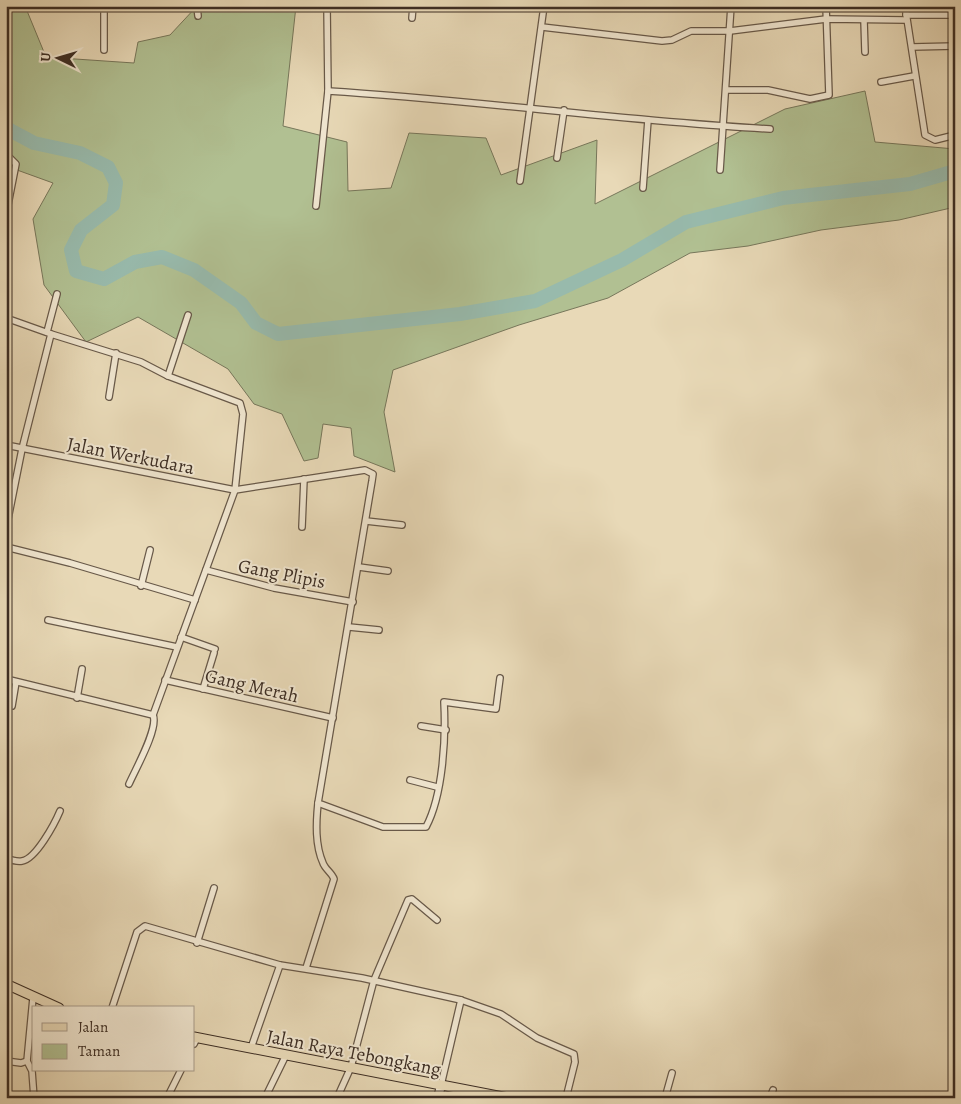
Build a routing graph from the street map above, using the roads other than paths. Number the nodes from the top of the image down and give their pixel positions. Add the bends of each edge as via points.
1 (104, 6) edge
2 (198, 6) edge
3 (327, 6) edge
4 (413, 6) edge
5 (544, 6) edge
6 (731, 6) edge
7 (826, 6) edge
8 (905, 6) edge
9 (955, 15) edge
10 (198, 16) dead end
11 (906, 17) junction
12 (412, 18) dead end
13 (826, 20) junction
14 (864, 20) junction
15 (542, 27) junction
16 (730, 31) junction
17 (955, 46) edge
18 (912, 47) junction
19 (104, 50) dead end
20 (865, 52) dead end
21 (914, 76) junction
22 (881, 82) dead end
23 (727, 90) junction
24 (328, 91) junction
25 (532, 107) junction
26 (564, 110) junction
27 (648, 120) junction
28 (723, 126) junction
29 (770, 129) dead end
30 (955, 135) edge
31 (6, 154) edge
32 (557, 158) dead end
33 (720, 170) dead end
34 (520, 181) dead end
35 (642, 188) dead end
36 (316, 206) dead end
37 (6, 215) edge
38 (57, 294) dead end
39 (188, 315) dead end
40 (6, 318) edge
41 (49, 333) junction
42 (116, 353) junction
43 (168, 376) junction
44 (110, 397) dead end
45 (6, 445) edge
46 (22, 448) junction
47 (304, 479) junction
48 (235, 490) junction
49 (366, 521) junction
50 (402, 525) dead end
51 (302, 527) dead end
52 (6, 529) edge
53 (6, 547) edge
54 (150, 550) dead end
55 (359, 567) junction
56 (206, 570) junction
57 (388, 571) dead end
58 (140, 586) junction
59 (195, 600) junction
60 (353, 602) junction
61 (48, 620) dead end
62 (349, 627) junction
63 (379, 630) dead end
64 (181, 637) junction
65 (177, 647) junction
66 (82, 669) dead end
67 (500, 678) dead end
68 (6, 680) edge
69 (166, 680) junction
70 (16, 682) junction
71 (203, 689) junction
72 (77, 698) junction
73 (12, 706) dead end
74 (153, 715) junction
75 (333, 718) junction
76 (422, 726) dead end
77 (446, 730) junction
78 (410, 780) dead end
79 (129, 784) dead end
80 (437, 787) junction
81 (318, 804) junction
82 (60, 811) dead end
83 (6, 858) edge
84 (214, 888) dead end
85 (437, 920) dead end
86 (197, 943) junction
87 (280, 965) junction
88 (306, 968) junction
89 (374, 980) junction
90 (6, 984) edge
91 (34, 998) junction
92 (461, 1000) junction
93 (33, 1006) edge
94 (54, 1006) edge
95 (113, 1006) edge
96 (32, 1016) edge
97 (195, 1040) edge
98 (251, 1048) junction
99 (286, 1055) junction
100 (6, 1061) edge
101 (27, 1061) junction
102 (351, 1067) junction
103 (32, 1071) edge
104 (32, 1072) edge
105 (180, 1072) edge
106 (672, 1073) dead end
107 (441, 1085) junction
108 (773, 1090) dead end
109 (34, 1098) edge
110 (167, 1098) edge
111 (265, 1098) edge
112 (337, 1098) edge
113 (438, 1098) edge
114 (508, 1098) edge
115 (566, 1098) edge
116 (665, 1098) edge
117 (770, 1098) edge

1 - 19 street
2 - 10 street
3 - 24 street
4 - 12 street
5 - 15 street
6 - 16 street
7 - 13 street
8 - 11 street
9 - 11 street
11 - 14 street
11 - 18 street
13 - 14 street
13 - 16 street
13 - 23 street via 828,96 810,99 768,90
14 - 20 street
15 - 16 street via 662,42 691,31
15 - 25 street
16 - 23 street
17 - 18 street
18 - 21 street
21 - 22 street
21 - 30 street via 925,135 935,140
23 - 28 street
24 - 25 street
24 - 36 street
25 - 26 street
25 - 34 street
26 - 27 street
26 - 32 street
27 - 28 street
27 - 35 street
28 - 29 street
28 - 33 street
31 - 37 street via 16,164
38 - 41 street
39 - 43 street
40 - 41 street
41 - 42 street
41 - 46 street
42 - 43 street
42 - 44 street
43 - 48 street via 240,403 243,414
45 - 46 street, Jalan Werkudara
46 - 48 street, Jalan Werkudara
46 - 52 street
47 - 48 street
47 - 49 street via 365,470 370,472 372,481
47 - 51 street
48 - 56 street
49 - 50 street
49 - 55 street
53 - 58 street via 70,563
54 - 58 street
55 - 57 street
55 - 60 street
56 - 59 street
56 - 60 street, Gang Plipis via 274,588
58 - 59 street
59 - 64 street
60 - 62 street
61 - 65 street
62 - 63 street
62 - 75 street
64 - 65 street
64 - 71 street via 214,651
65 - 69 street
66 - 72 street
67 - 77 street via 496,709 444,701
68 - 70 street
69 - 71 street, Gang Merah
69 - 74 street
70 - 72 street
70 - 73 street
71 - 75 street, Gang Merah
72 - 74 street
74 - 79 street via 155,721 151,735
75 - 81 street
76 - 77 street
77 - 80 street
78 - 80 street
80 - 81 street via 427,826 420,829 383,827
81 - 88 street via 320,855 324,867 334,879
82 - 83 street via 50,832 27,859
84 - 86 street
85 - 89 street via 409,899
86 - 87 street
86 - 95 street via 141,927
87 - 88 street
87 - 98 street
88 - 89 street
89 - 92 street
89 - 102 street
90 - 91 main road
91 - 93 street
91 - 94 main road
92 - 107 street
92 - 115 street via 501,1014 536,1038 574,1054
96 - 101 street
97 - 98 main road, Jalan Raya Tebongkang
98 - 99 main road, Jalan Raya Tebongkang
99 - 102 main road, Jalan Raya Tebongkang
99 - 111 street
100 - 101 street
101 - 103 street
102 - 107 main road, Jalan Raya Tebongkang
102 - 112 street
104 - 109 street
105 - 110 street
106 - 116 street
107 - 113 main road
107 - 114 main road, Jalan Raya Tebongkang
108 - 117 street

